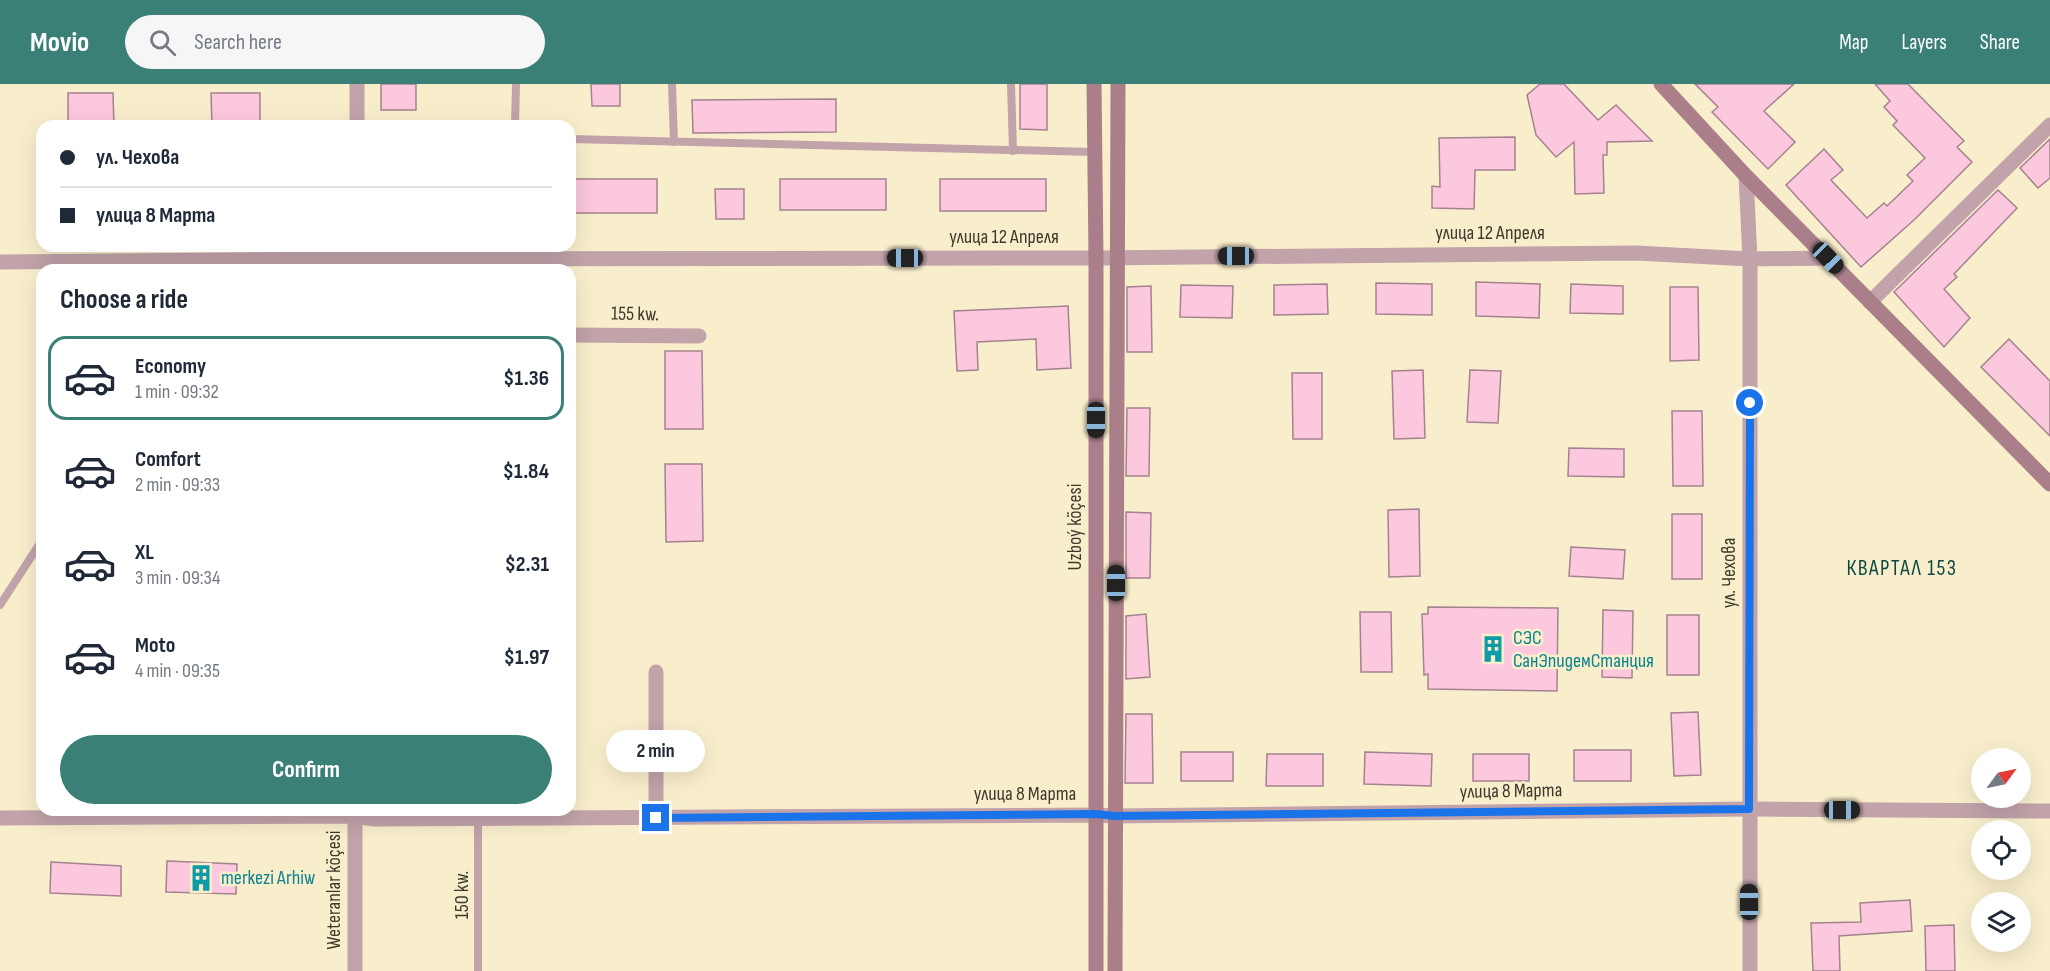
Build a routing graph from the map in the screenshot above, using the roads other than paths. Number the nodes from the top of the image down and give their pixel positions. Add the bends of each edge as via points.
1 (357, 84) edge
2 (516, 84) edge
3 (672, 84) edge
4 (1011, 84) edge
5 (1094, 84) edge
6 (1118, 84) edge
7 (1661, 84) edge
8 (357, 120) edge
9 (515, 120) edge
10 (2050, 125) edge
11 (576, 139) edge
12 (674, 142) junction
13 (1013, 151) junction
14 (1094, 152) junction
15 (1746, 176) junction
16 (1119, 257) junction
17 (356, 258) edge
18 (1096, 258) junction
19 (1828, 258) junction
20 (1750, 259) junction
21 (0, 262) edge
22 (38, 264) edge
23 (145, 264) edge
24 (1870, 302) junction
25 (576, 335) edge
26 (699, 336) dead end
27 (2050, 484) edge
28 (36, 549) edge
29 (0, 605) edge
30 (656, 672) dead end
31 (1749, 809) junction
32 (2050, 811) edge
33 (1096, 814) junction
34 (142, 816) edge
35 (355, 816) edge
36 (364, 816) edge
37 (416, 816) edge
38 (458, 816) edge
39 (1114, 816) junction
40 (0, 818) edge
41 (656, 818) junction
42 (478, 819) junction
43 (355, 971) edge
44 (478, 971) edge
45 (1096, 971) edge
46 (1115, 971) edge
47 (1750, 971) edge

1 - 8 street
2 - 9 lane
3 - 12 lane
4 - 13 lane
5 - 14 street, Uzboý köçesi
6 - 16 street, Uzboý köçesi
7 - 15 street
10 - 24 street
11 - 12 lane
12 - 13 lane
13 - 14 lane
14 - 18 street, Uzboý köçesi
15 - 19 street
15 - 20 street, ул. Чехова
16 - 18 street, улица 12 Апреля
16 - 20 street, улица 12 Апреля via 1636,253
16 - 39 street, Uzboý köçesi
17 - 18 street, улица 12 Апреля
17 - 23 street, улица 12 Апреля
18 - 33 street, Uzboý köçesi
19 - 20 street, улица 12 Апреля
19 - 24 street
20 - 31 street, ул. Чехова
21 - 22 street, улица 12 Апреля
24 - 27 street
25 - 26 street, 155 kw.
28 - 29 lane
30 - 41 street
31 - 32 street, улица 8 Марта
31 - 39 street, улица 8 Марта
31 - 47 street, ул. Чехова
33 - 39 street, улица 8 Марта
33 - 41 street, улица 8 Марта
33 - 45 street, Uzboý köçesi
34 - 40 street, улица 8 Марта
35 - 43 street, Weteranlar köçesi
36 - 37 street, улица 8 Марта
38 - 42 street, улица 8 Марта
39 - 46 street, Uzboý köçesi
41 - 42 street, улица 8 Марта
42 - 44 lane, 150 kw.

